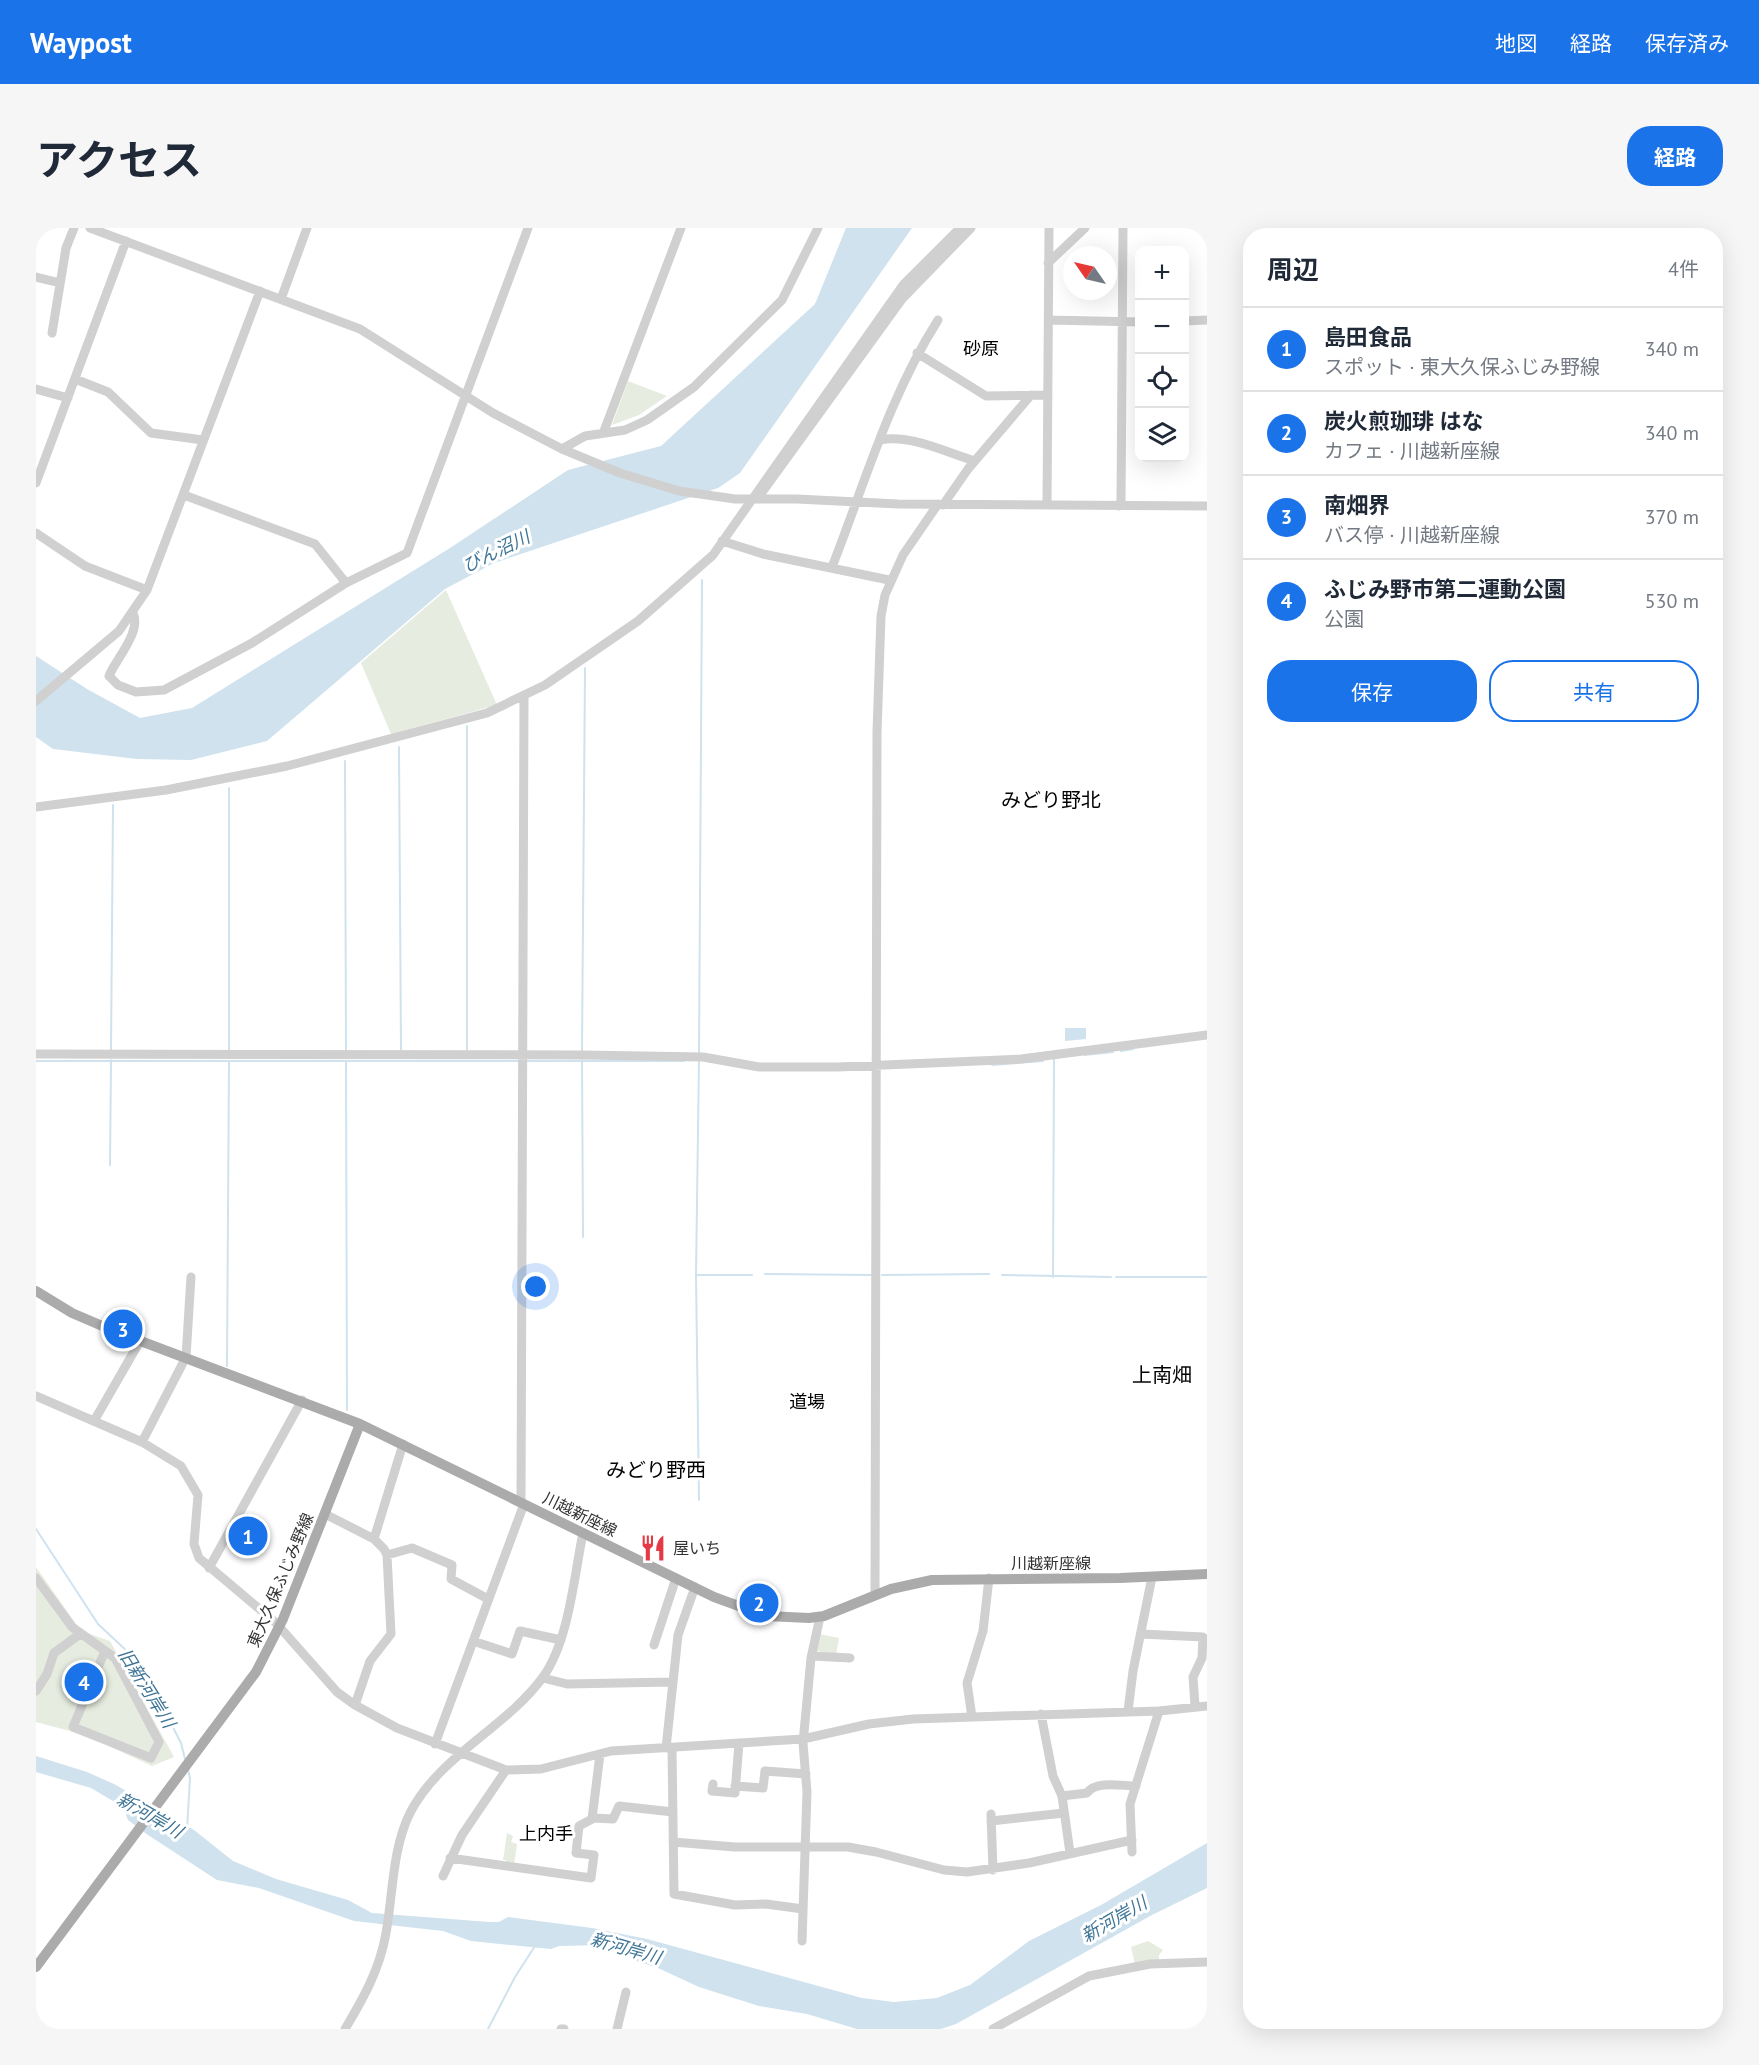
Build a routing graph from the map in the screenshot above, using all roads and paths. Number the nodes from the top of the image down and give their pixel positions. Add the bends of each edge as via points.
1 (74, 228) edge
2 (90, 228) edge
3 (307, 228) edge
4 (528, 228) edge
5 (681, 228) edge
6 (818, 228) edge
7 (960, 228) edge
8 (971, 228) edge
9 (1049, 228) edge
10 (1085, 228) edge
11 (1123, 228) edge
12 (126, 241) junction
13 (1048, 263) junction
14 (36, 277) edge
15 (60, 284) junction
16 (260, 291) junction
17 (281, 299) junction
18 (938, 320) dead end
19 (1049, 320) junction
20 (1207, 320) edge
21 (1189, 321) edge
22 (1122, 322) junction
23 (1135, 322) edge
24 (52, 333) dead end
25 (917, 353) junction
26 (75, 379) junction
27 (36, 389) edge
28 (1031, 395) junction
29 (1048, 395) junction
30 (466, 396) junction
31 (68, 398) junction
32 (604, 431) junction
33 (203, 440) junction
34 (880, 440) junction
35 (562, 449) junction
36 (975, 461) junction
37 (36, 483) edge
38 (184, 495) junction
39 (754, 499) junction
40 (858, 502) junction
41 (940, 505) junction
42 (1047, 505) junction
43 (1119, 506) junction
44 (1207, 506) edge
45 (36, 533) edge
46 (722, 541) junction
47 (832, 567) junction
48 (890, 580) junction
49 (346, 583) junction
50 (147, 590) junction
51 (133, 613) junction
52 (524, 696) junction
53 (36, 701) edge
54 (36, 807) edge
55 (1207, 1035) edge
56 (36, 1054) edge
57 (523, 1054) junction
58 (877, 1065) junction
59 (190, 1277) dead end
60 (36, 1292) edge
61 (140, 1341) junction
62 (186, 1357) junction
63 (36, 1396) edge
64 (302, 1400) junction
65 (94, 1421) junction
66 (360, 1424) junction
67 (142, 1442) junction
68 (403, 1444) junction
69 (522, 1503) junction
70 (325, 1514) junction
71 (583, 1533) junction
72 (374, 1539) junction
73 (387, 1555) junction
74 (209, 1568) junction
75 (1207, 1574) edge
76 (1152, 1577) junction
77 (36, 1578) edge
78 (676, 1578) junction
79 (989, 1578) junction
80 (695, 1587) junction
81 (875, 1595) junction
82 (488, 1599) junction
83 (820, 1617) junction
84 (280, 1627) junction
85 (80, 1634) junction
86 (1141, 1634) junction
87 (561, 1640) junction
88 (473, 1641) junction
89 (654, 1645) dead end
90 (105, 1651) junction
91 (812, 1656) junction
92 (850, 1658) dead end
93 (543, 1678) junction
94 (671, 1682) junction
95 (36, 1691) edge
96 (355, 1705) junction
97 (1195, 1706) junction
98 (1207, 1706) edge
99 (1128, 1711) junction
100 (1159, 1711) junction
101 (1041, 1714) junction
102 (972, 1717) junction
103 (803, 1739) junction
104 (739, 1743) junction
105 (435, 1744) junction
106 (669, 1748) junction
107 (462, 1754) junction
108 (600, 1754) junction
109 (506, 1770) junction
110 (806, 1774) junction
111 (713, 1784) dead end
112 (735, 1786) junction
113 (1136, 1786) junction
114 (1062, 1796) junction
115 (673, 1812) junction
116 (1064, 1813) junction
117 (592, 1819) junction
118 (1132, 1840) junction
119 (673, 1842) junction
120 (805, 1847) junction
121 (1132, 1852) dead end
122 (1070, 1853) junction
123 (450, 1858) junction
124 (993, 1870) junction
125 (443, 1876) dead end
126 (803, 1909) junction
127 (802, 1941) dead end
128 (1207, 1962) edge
129 (36, 1967) edge
130 (626, 1992) dead end
131 (345, 2029) edge
132 (617, 2029) edge
133 (993, 2029) edge

1 - 15 street
2 - 12 street
3 - 17 street
4 - 30 street
5 - 32 street
6 - 32 street via 785,296 715,368 647,420 625,430
7 - 39 street via 903,285
8 - 39 street via 902,299
9 - 13 street
10 - 13 street
11 - 22 street
12 - 16 street
12 - 26 street
13 - 19 street
14 - 15 street
15 - 24 street
16 - 17 street
16 - 33 street
17 - 30 street via 370,334
18 - 25 street
19 - 22 street
19 - 29 street
20 - 21 street
22 - 23 street
22 - 43 street
25 - 28 street via 986,396
25 - 34 street via 888,412
26 - 31 street
26 - 33 street via 108,392 152,433
27 - 31 street
28 - 29 street
28 - 36 street
29 - 42 street
30 - 35 street
30 - 49 street via 407,553
31 - 37 street
32 - 35 street
33 - 38 street
34 - 36 street via 892,437
34 - 40 street
35 - 39 street via 656,485 719,498
36 - 41 street
38 - 49 street via 315,544
38 - 50 street
39 - 40 street
39 - 46 street
40 - 41 street
40 - 47 street
41 - 42 street
41 - 48 street
42 - 43 street
43 - 44 street
45 - 50 street via 86,566
46 - 47 street via 763,554
46 - 52 street via 693,574 629,628
47 - 48 street
48 - 58 street via 881,616 877,732
49 - 51 street via 243,648 174,686 154,692 127,689 109,676 135,622
50 - 51 street
51 - 53 street via 110,639
52 - 54 street via 468,719 287,765 166,790
52 - 57 street
55 - 58 street via 1055,1056
56 - 57 street
57 - 58 street via 703,1057 759,1068
57 - 69 street
58 - 81 street
59 - 62 street
60 - 61 main road, 川越新座線 via 72,1313
61 - 62 main road, 川越新座線
61 - 65 street
62 - 64 main road, 川越新座線
62 - 67 street
63 - 65 street
64 - 66 main road, 川越新座線
64 - 74 street
65 - 67 street
66 - 68 main road, 川越新座線
66 - 70 main road, 東大久保ふじみ野線
67 - 74 street via 181,1466 191,1479 198,1496 194,1544 199,1558
68 - 69 main road, 川越新座線
68 - 72 street
69 - 71 main road, 川越新座線
69 - 82 street
70 - 72 street
70 - 84 main road, 東大久保ふじみ野線
71 - 78 main road, 川越新座線
71 - 87 street
72 - 73 street
73 - 82 street via 412,1548 452,1565 451,1579
73 - 96 street via 391,1634 370,1661
74 - 84 street
75 - 76 main road, 川越新座線
76 - 79 main road, 川越新座線
76 - 86 street
77 - 85 street
78 - 80 main road, 川越新座線
78 - 89 street
79 - 81 main road, 川越新座線 via 925,1581
79 - 102 street via 983,1631 967,1683
80 - 83 main road, 川越新座線 via 738,1608 766,1616
80 - 94 street via 678,1635
81 - 83 main road, 川越新座線
82 - 88 street
83 - 91 street
84 - 96 street via 337,1692
84 - 129 main road, 東大久保ふじみ野線 via 256,1672 196,1756
85 - 90 street
85 - 95 street via 54,1653
86 - 97 street via 1203,1637 1202,1658 1193,1677
86 - 99 street
87 - 88 street via 520,1631 512,1654
87 - 93 street
88 - 105 street
90 - 90 street via 115,1658 159,1742 151,1758 73,1727
91 - 92 street
91 - 103 street
93 - 94 street via 567,1684
93 - 107 street
94 - 106 street
96 - 105 street via 387,1724
97 - 98 street
97 - 100 street
99 - 100 street
99 - 101 street
100 - 113 street
101 - 102 street
101 - 114 street via 1053,1776
102 - 103 street via 869,1724
103 - 104 street
103 - 110 street
104 - 106 street
104 - 112 street
105 - 107 street
106 - 108 street
106 - 115 street
107 - 109 street
107 - 131 street via 425,1789 411,1812 401,1837 384,1945 371,1982
108 - 109 street via 541,1769
108 - 117 street
109 - 123 street
110 - 112 street via 765,1771 763,1788
110 - 120 street
111 - 112 street via 712,1791 735,1792
113 - 114 street via 1101,1785 1088,1793
113 - 118 street via 1130,1804
114 - 116 street
115 - 117 street via 619,1806 613,1819
115 - 119 street
116 - 122 street
116 - 124 street via 991,1817
117 - 123 street via 579,1826 576,1853 594,1856 591,1878
118 - 121 street
118 - 122 street
119 - 120 street
119 - 126 street via 674,1894 735,1905
120 - 124 street via 848,1847 944,1870
120 - 126 street
122 - 124 street
123 - 125 street
126 - 127 street
128 - 133 street via 1150,1964 1089,1976
130 - 132 street

